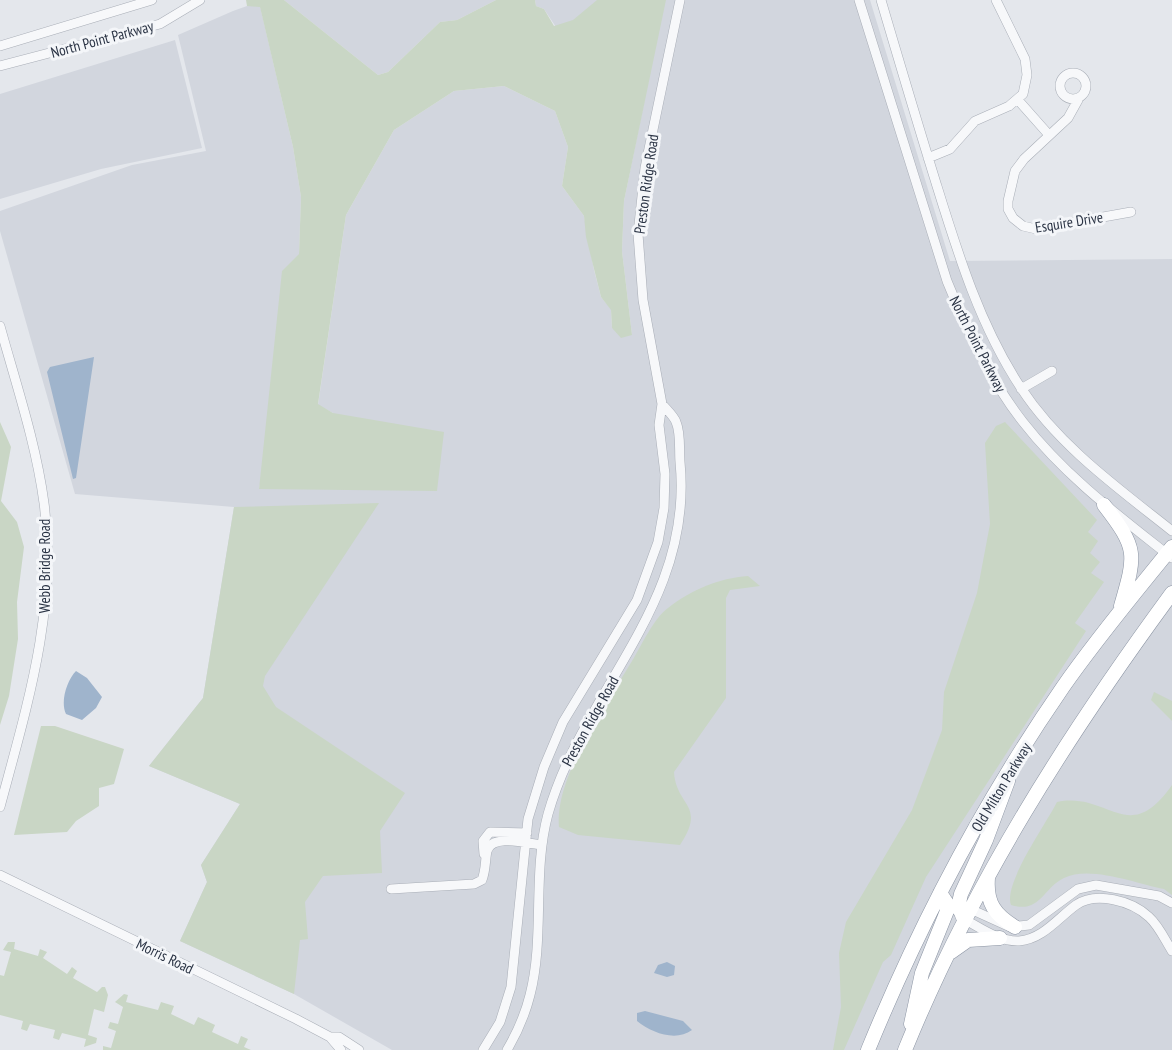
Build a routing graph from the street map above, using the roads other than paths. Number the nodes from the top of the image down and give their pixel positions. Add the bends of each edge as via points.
1 (152, 0) edge
2 (200, 0) edge
3 (680, 0) edge
4 (859, 0) edge
5 (881, 0) edge
6 (996, 0) edge
7 (0, 46) edge
8 (0, 66) edge
9 (1018, 100) junction
10 (1078, 100) dead end
11 (1049, 135) junction
12 (928, 158) junction
13 (1131, 212) dead end
14 (0, 326) edge
15 (1052, 371) dead end
16 (1022, 389) junction
17 (662, 404) junction
18 (1104, 505) junction
19 (1172, 531) edge
20 (1170, 553) edge
21 (1172, 593) edge
22 (1118, 615) junction
23 (1011, 767) junction
24 (6, 783) junction
25 (0, 797) edge
26 (0, 807) edge
27 (527, 833) junction
28 (526, 843) junction
29 (542, 845) junction
30 (485, 871) junction
31 (0, 875) edge
32 (988, 876) junction
33 (391, 889) dead end
34 (1172, 903) edge
35 (952, 907) junction
36 (1016, 927) junction
37 (1000, 938) junction
38 (1172, 951) edge
39 (947, 955) junction
40 (330, 1037) junction
41 (907, 1044) edge
42 (341, 1050) edge
43 (359, 1050) edge
44 (483, 1050) edge
45 (507, 1050) edge
46 (868, 1050) edge

1 - 7 street, North Point Parkway
2 - 8 street, North Point Parkway via 160,24
3 - 17 street, Preston Ridge Road via 645,168 638,234 643,300
4 - 18 street, North Point Parkway via 963,321 1023,422
5 - 12 street, North Point Parkway
6 - 9 street via 1025,59 1027,84
9 - 11 street
9 - 12 street via 975,121 950,149
10 - 11 street, Esquire Drive via 1068,118
11 - 13 street, Esquire Drive via 1015,171 1008,201 1013,218 1036,229
12 - 16 street, North Point Parkway via 979,309
14 - 24 street, Webb Bridge Road via 35,455 48,556 40,653
15 - 16 street
16 - 19 street, North Point Parkway via 1062,439
17 - 27 street, Preston Ridge Road via 659,425 664,508 651,564 637,600 563,722 544,767
17 - 29 street, Preston Ridge Road via 676,422 682,482 679,527 669,570 640,634 560,775
18 - 20 street, North Point Parkway
18 - 22 highway via 1123,530 1132,551
20 - 22 highway, Old Milton Parkway
21 - 32 highway, Old Milton Parkway via 1083,717
22 - 23 highway, Old Milton Parkway via 1063,687
23 - 35 highway, Old Milton Parkway
23 - 35 highway via 1004,799
24 - 25 street
24 - 26 street, Webb Bridge Road
27 - 28 street, Preston Ridge Road
27 - 30 street via 498,830 486,834
28 - 29 street
28 - 30 street via 492,843
28 - 44 street, Preston Ridge Road via 511,987 500,1022
29 - 45 street, Preston Ridge Road via 530,994
30 - 33 street via 482,880 474,884
31 - 40 street, Morris Road
32 - 35 highway, Old Milton Parkway
32 - 36 highway via 990,903 998,915
34 - 36 street via 1159,896 1096,885 1078,889 1043,917
35 - 36 street
35 - 37 street
35 - 39 highway, Old Milton Parkway
35 - 41 highway via 922,973
35 - 46 highway, Old Milton Parkway
37 - 38 street via 1019,941 1035,937 1077,904 1101,898 1148,916
37 - 39 highway via 968,940
39 - 41 highway, Old Milton Parkway
40 - 42 street, Morris Road
40 - 43 street, Morris Road via 339,1036

